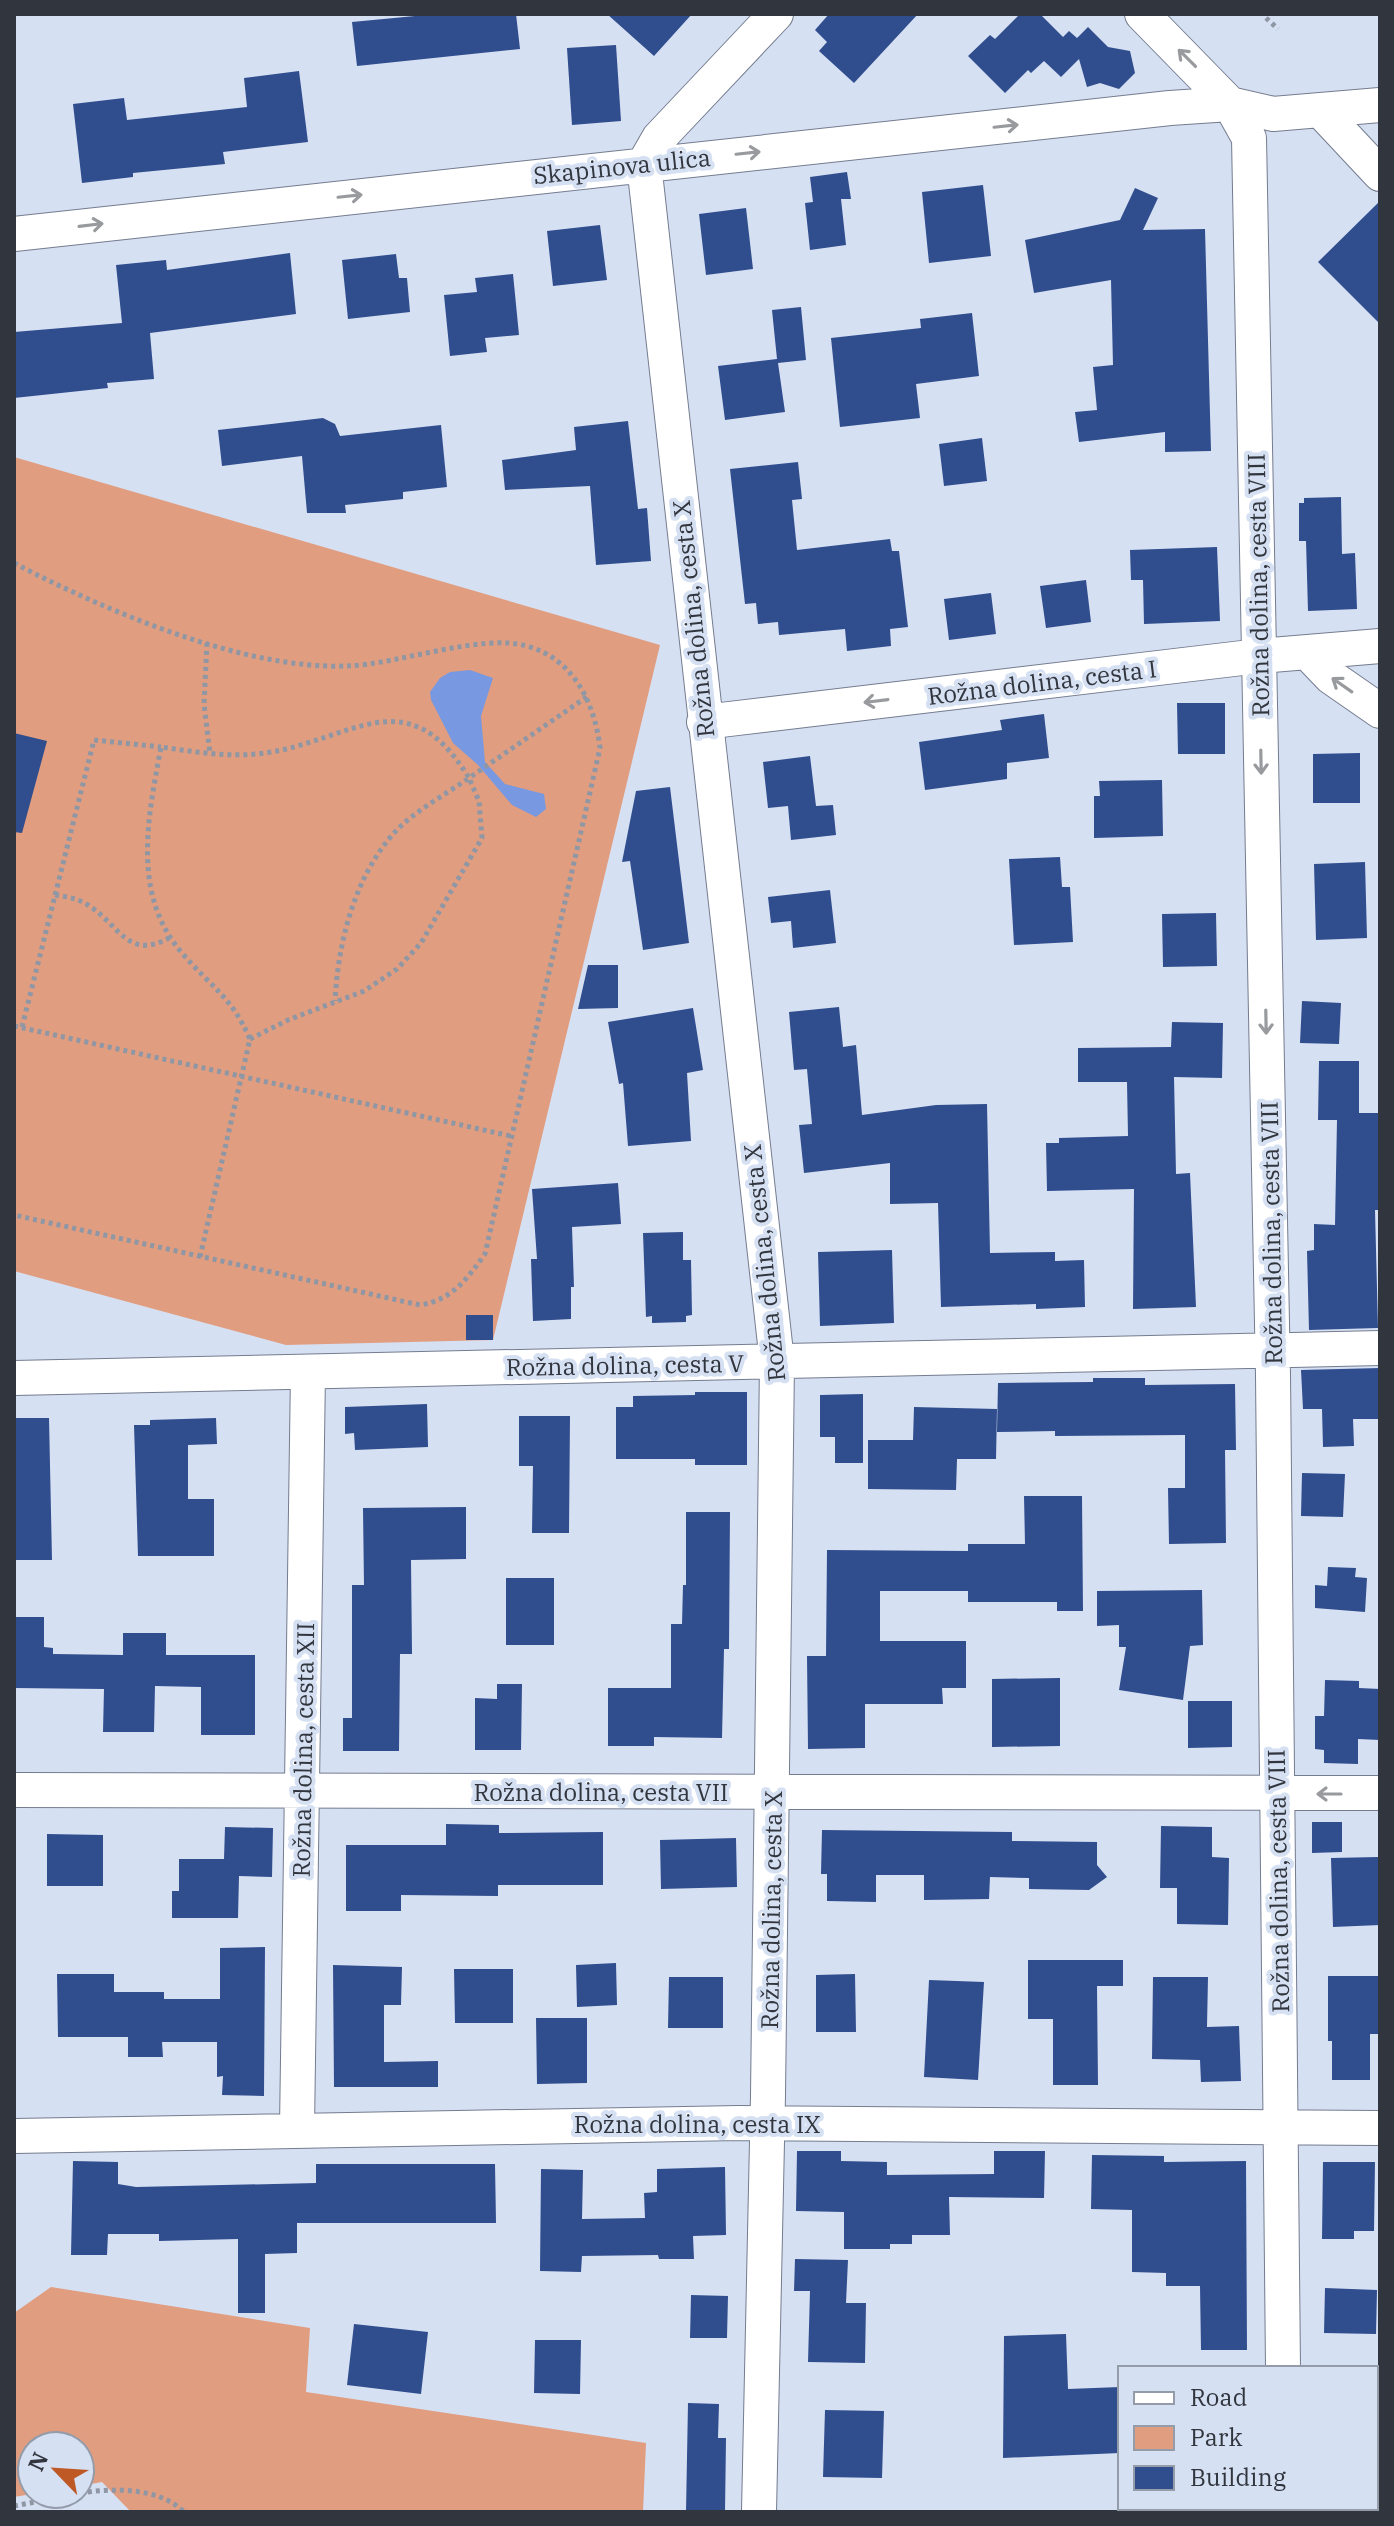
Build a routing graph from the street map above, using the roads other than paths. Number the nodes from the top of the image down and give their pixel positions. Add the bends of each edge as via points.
1 (776, 14) edge
2 (1142, 14) edge
3 (1230, 104) junction
4 (1380, 105) edge
5 (1321, 111) junction
6 (644, 164) junction
7 (1380, 174) edge
8 (14, 234) edge
9 (1380, 646) edge
10 (1309, 654) junction
11 (1259, 656) junction
12 (1380, 711) edge
13 (704, 722) junction
14 (1380, 1348) edge
15 (1273, 1351) junction
16 (777, 1362) junction
17 (308, 1372) junction
18 (14, 1378) edge
19 (14, 1790) edge
20 (303, 1790) junction
21 (772, 1793) junction
22 (1380, 1793) edge
23 (1277, 1794) junction
24 (768, 2123) junction
25 (1282, 2127) junction
26 (297, 2128) junction
27 (1380, 2128) edge
28 (14, 2136) edge
29 (1283, 2366) edge
30 (759, 2512) edge

1 - 6 street via 659,138
3 -> 2 street, Rožna dolina, cesta VIII
3 - 5 street via 1273,114
6 -> 3 street, Skapinova ulica
3 - 11 street, Rožna dolina, cesta VIII via 1249,138
4 - 5 street
5 - 7 street
8 -> 6 street, Skapinova ulica
6 - 13 street, Rožna dolina, cesta X
9 - 10 street, Rožna dolina, cesta I
10 - 11 street, Rožna dolina, cesta I
12 -> 10 street via 1331,677
11 -> 13 street, Rožna dolina, cesta I
11 -> 15 street, Rožna dolina, cesta VIII
13 - 16 street, Rožna dolina, cesta X
14 - 15 street, Rožna dolina, cesta V
15 - 16 street, Rožna dolina, cesta V
15 - 23 street, Rožna dolina, cesta VIII
16 - 17 street, Rožna dolina, cesta V
16 - 21 street, Rožna dolina, cesta X
17 - 18 street, Rožna dolina, cesta V
17 - 20 street, Rožna dolina, cesta XII
19 - 20 street, Rožna dolina, cesta VII
20 - 21 street, Rožna dolina, cesta VII
20 - 26 street, Rožna dolina, cesta XII
21 - 23 street, Rožna dolina, cesta VII
21 - 24 street, Rožna dolina, cesta X
22 -> 23 street, Rožna dolina, cesta VII
23 - 25 street, Rožna dolina, cesta VIII
24 - 25 street, Rožna dolina, cesta IX
24 - 26 street, Rožna dolina, cesta IX
24 - 30 street, Rožna dolina, cesta X
25 - 27 street, Rožna dolina, cesta IX
25 - 29 street, Rožna dolina, cesta VIII
26 - 28 street, Rožna dolina, cesta IX

